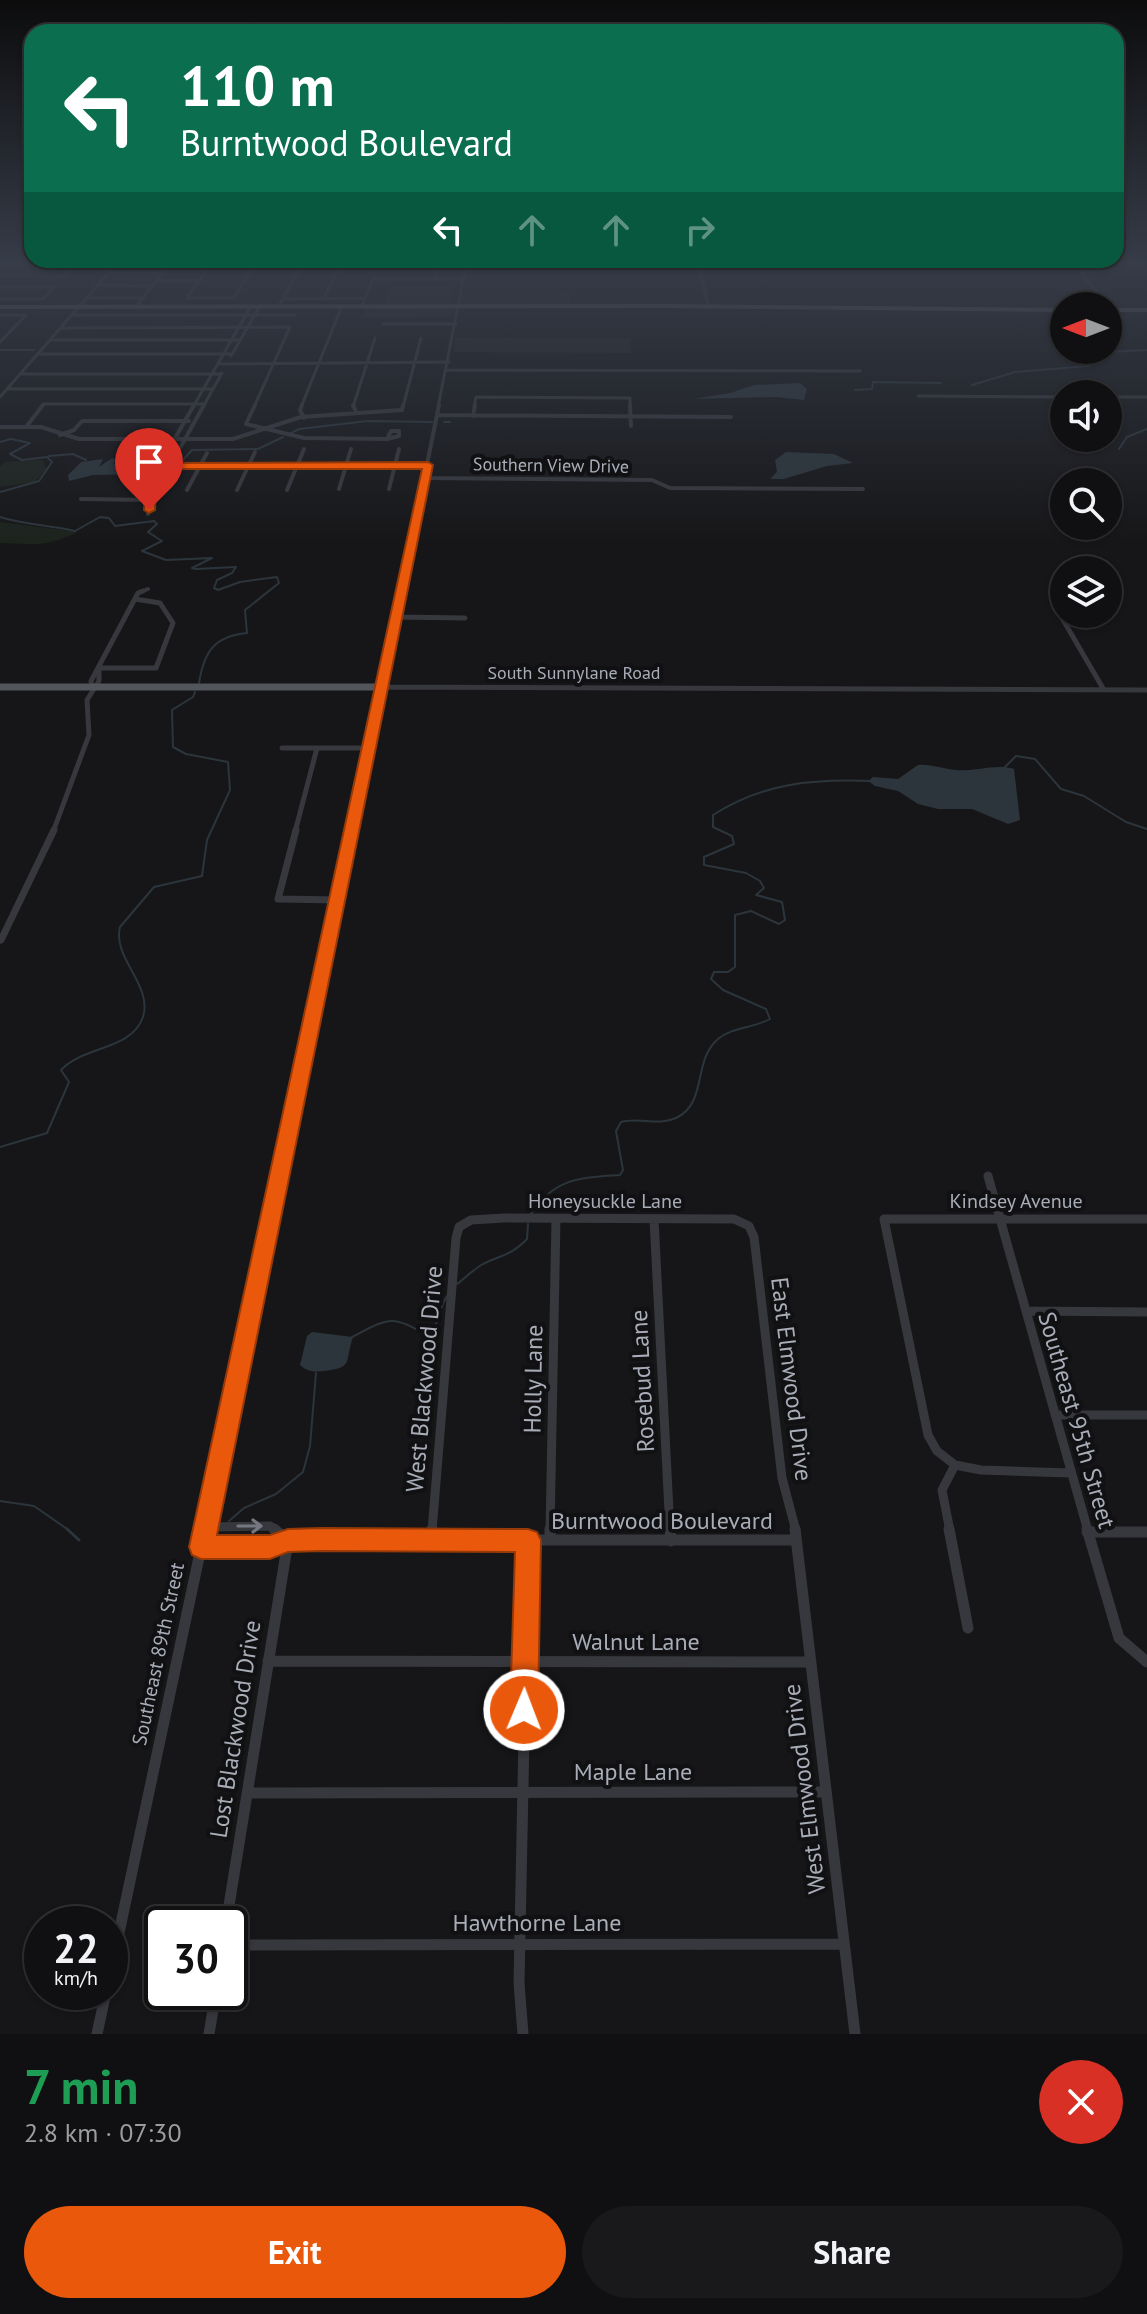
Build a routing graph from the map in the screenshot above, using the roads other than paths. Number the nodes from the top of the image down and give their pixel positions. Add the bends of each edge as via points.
1 (37, 355) edge
2 (223, 355) edge
3 (232, 355) edge
4 (276, 355) edge
5 (323, 355) edge
6 (369, 355) edge
7 (417, 355) edge
8 (450, 355) edge
9 (415, 361) junction
10 (449, 361) junction
11 (273, 362) junction
12 (320, 362) junction
13 (367, 362) junction
14 (218, 363) junction
15 (228, 363) junction
16 (447, 370) junction
17 (860, 371) dead end
18 (21, 374) junction
19 (212, 374) junction
20 (221, 374) junction
21 (8, 389) junction
22 (203, 389) junction
23 (213, 389) junction
24 (918, 396) dead end
25 (0, 397) edge
26 (1050, 397) edge
27 (1122, 397) edge
28 (1147, 397) edge
29 (194, 404) junction
30 (204, 404) junction
31 (356, 412) junction
32 (438, 416) junction
33 (473, 416) junction
34 (631, 417) junction
35 (731, 417) dead end
36 (304, 418) junction
37 (185, 421) junction
38 (195, 421) junction
39 (631, 426) dead end
40 (0, 427) edge
41 (26, 427) junction
42 (263, 430) junction
43 (60, 435) junction
44 (175, 439) junction
45 (185, 439) junction
46 (387, 439) dead end
47 (304, 449) dead end
48 (351, 449) dead end
49 (399, 449) dead end
50 (255, 452) dead end
51 (207, 453) dead end
52 (166, 456) junction
53 (394, 465) junction
54 (428, 465) junction
55 (160, 466) junction
56 (200, 466) junction
57 (248, 466) junction
58 (297, 466) junction
59 (345, 466) junction
60 (426, 478) junction
61 (339, 489) dead end
62 (389, 489) dead end
63 (863, 489) dead end
64 (187, 490) dead end
65 (237, 490) dead end
66 (287, 490) dead end
67 (81, 499) dead end
68 (152, 500) junction
69 (148, 514) dead end
70 (148, 589) dead end
71 (135, 599) junction
72 (398, 617) junction
73 (465, 618) dead end
74 (1068, 628) edge
75 (99, 668) junction
76 (0, 687) edge
77 (92, 687) junction
78 (383, 687) junction
79 (1104, 690) junction
80 (1147, 690) edge
81 (282, 748) dead end
82 (317, 748) junction
83 (371, 748) junction
84 (338, 900) junction
85 (1, 940) edge
86 (988, 1176) dead end
87 (556, 1219) junction
88 (654, 1219) junction
89 (1000, 1219) junction
90 (1147, 1219) edge
91 (462, 1224) joint
92 (747, 1224) joint
93 (1026, 1311) junction
94 (1147, 1312) edge
95 (1055, 1415) junction
96 (1147, 1415) edge
97 (955, 1465) junction
98 (1071, 1473) junction
99 (206, 1527) junction
100 (1087, 1532) junction
101 (1147, 1532) edge
102 (431, 1539) junction
103 (528, 1540) junction
104 (550, 1540) junction
105 (796, 1540) junction
106 (288, 1541) junction
107 (671, 1541) junction
108 (201, 1547) junction
109 (968, 1628) dead end
110 (268, 1661) junction
111 (525, 1661) junction
112 (811, 1662) junction
113 (1147, 1662) edge
114 (826, 1792) junction
115 (248, 1793) junction
116 (523, 1793) junction
117 (125, 1906) edge
118 (229, 1906) edge
119 (520, 1944) junction
120 (844, 1944) junction
121 (248, 1945) edge
122 (102, 2010) edge
123 (213, 2010) edge
124 (97, 2034) edge
125 (209, 2034) edge
126 (523, 2034) edge
127 (855, 2034) edge

1 - 18 street
2 - 14 street
3 - 15 street
4 - 11 street
5 - 12 street
6 - 13 street
7 - 9 street
8 - 10 street, Southeast 89th Street
9 - 10 street
9 - 13 street
9 - 31 street via 402,410
10 - 16 street, Southeast 89th Street
11 - 12 street
11 - 15 street
11 - 42 street via 245,422
12 - 13 street
12 - 36 street via 300,410
13 - 31 street via 353,404
14 - 15 street
14 - 19 street
15 - 20 street
16 - 17 street
16 - 32 street, Southeast 89th Street
18 - 19 street
18 - 21 street
19 - 20 street
19 - 22 street
20 - 23 street
21 - 22 street
21 - 25 street
22 - 23 street
22 - 29 street
23 - 30 street
24 - 26 street
27 - 28 street
29 - 30 street
29 - 37 street
29 - 41 street via 43,404
30 - 38 street
31 - 36 street
32 - 33 street
32 - 54 street, Southeast 89th Street
33 - 34 street
33 - 34 street via 476,397 630,398
34 - 35 street
34 - 39 street
36 - 42 street
37 - 38 street
37 - 43 street via 82,421
37 - 44 street
38 - 45 street
40 - 41 street
41 - 43 street
42 - 45 street via 237,438
42 - 46 street via 309,439
43 - 44 street
44 - 45 street
44 - 52 street
45 - 52 street
47 - 58 street
48 - 59 street
49 - 53 street
50 - 57 street
51 - 56 street
52 - 55 street
53 - 54 street
53 - 59 street
53 - 62 street
54 - 60 street, Southeast 89th Street
55 - 56 street
55 - 68 street via 151,483
56 - 57 street
56 - 64 street
57 - 58 street
57 - 65 street
58 - 59 street
58 - 66 street
59 - 61 street
60 - 63 street, Southern View Drive
60 - 72 street, Southeast 89th Street
67 - 68 street
68 - 69 street
70 - 71 street
71 - 75 street
71 - 75 street via 160,603 173,623 156,668
72 - 73 street
72 - 78 street, Southeast 89th Street
74 - 79 street
75 - 77 street via 99,681
76 - 77 main road, South Sunnylane Road
77 - 78 main road, South Sunnylane Road
77 - 85 street via 85,702 89,735 52,834
78 - 79 street, South Sunnylane Road
78 - 83 street, Southeast 89th Street
79 - 80 street, South Sunnylane Road
81 - 82 street
82 - 83 street
82 - 84 street via 278,899
83 - 84 street, Southeast 89th Street
84 - 99 street, Southeast 89th Street
86 - 89 street, Southeast 95th Street
87 - 88 street, Honeysuckle Lane
87 - 91 street, Honeysuckle Lane via 476,1219
87 - 104 street, Holly Lane
88 - 92 street, Honeysuckle Lane via 734,1219
88 - 107 street, Rosebud Lane
89 - 90 street, Kindsey Avenue
89 - 93 street, Southeast 95th Street
89 - 97 street, Kindsey Avenue via 884,1219 928,1435 937,1451
91 - 102 street, West Blackwood Drive via 456,1238
92 - 105 street, East Elmwood Drive via 754,1237 782,1478
93 - 94 street
93 - 95 street, Southeast 95th Street
95 - 96 street
95 - 98 street, Southeast 95th Street
97 - 98 street
97 - 109 street via 942,1490
98 - 100 street, Southeast 95th Street
99 -> 106 street, Burntwood Boulevard via 270,1526
99 - 108 street, Southeast 89th Street
100 - 101 street
100 - 113 street, Southeast 95th Street via 1119,1638
102 - 103 street, Burntwood Boulevard
102 - 106 street, Burntwood Boulevard
103 - 104 street, Burntwood Boulevard
103 - 111 street
104 - 107 street, Burntwood Boulevard
105 - 107 street, Burntwood Boulevard
105 - 112 street, West Elmwood Drive
106 - 108 street, Burntwood Boulevard via 270,1547
106 - 110 street, Lost Blackwood Drive
108 - 117 street, Southeast 89th Street
110 - 111 street, Walnut Lane
110 - 115 street, Lost Blackwood Drive
111 - 112 street, Walnut Lane
111 - 116 street
112 - 114 street, West Elmwood Drive
114 - 116 street, Maple Lane
114 - 120 street, West Elmwood Drive
115 - 116 street, Maple Lane
115 - 118 street, Lost Blackwood Drive
116 - 119 street
119 - 120 street, Hawthorne Lane
119 - 121 street, Hawthorne Lane
119 - 126 street
120 - 127 street, West Elmwood Drive
122 - 124 street
123 - 125 street

